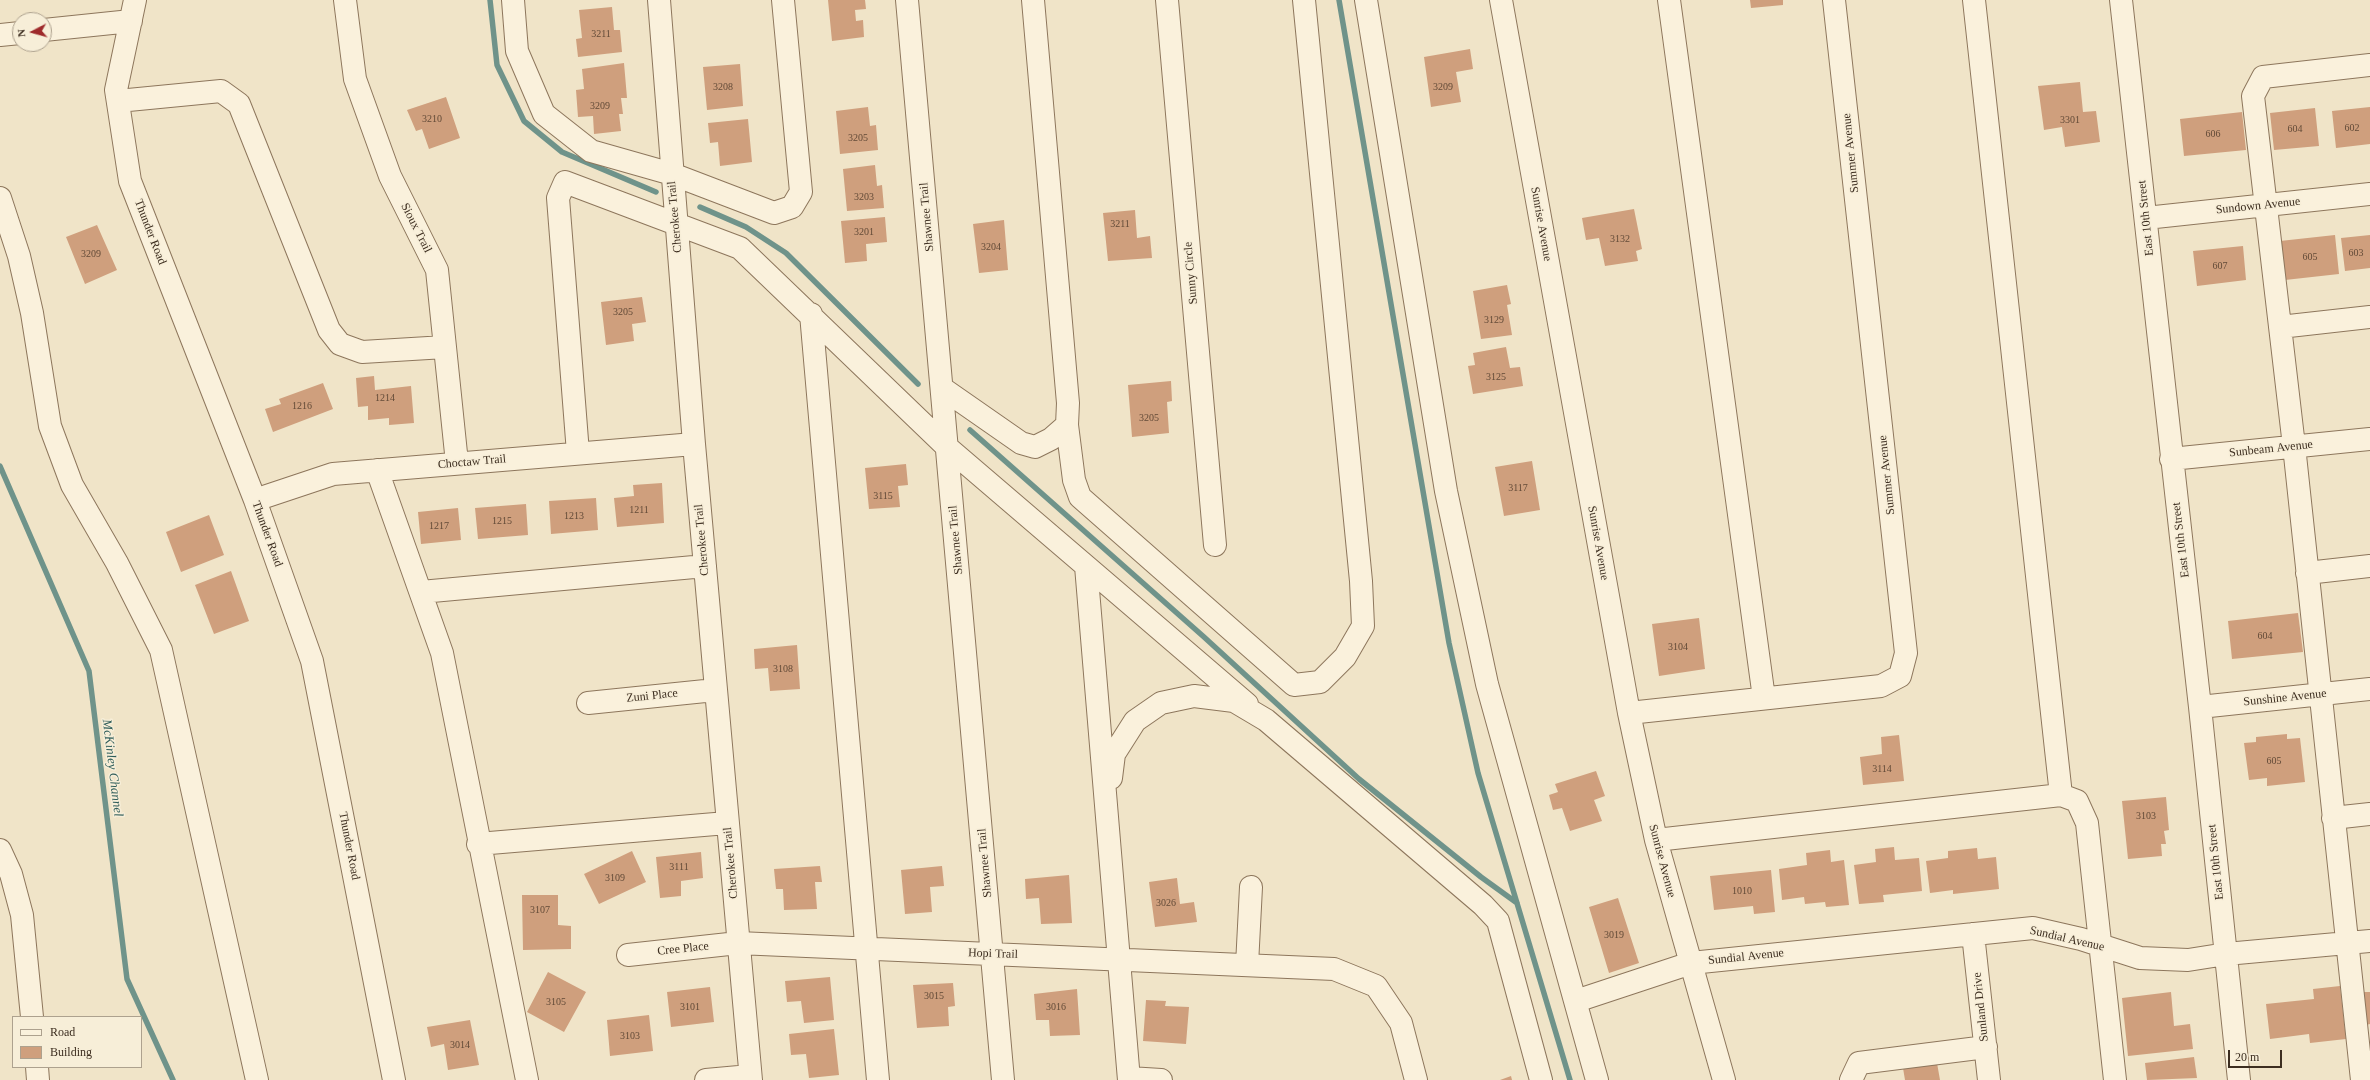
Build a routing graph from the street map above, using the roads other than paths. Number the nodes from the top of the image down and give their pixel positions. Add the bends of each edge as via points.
1 (345, 0) edge
2 (513, 0) edge
3 (659, 0) edge
4 (783, 0) edge
5 (907, 0) edge
6 (1033, 0) edge
7 (1167, 0) edge
8 (1304, 0) edge
9 (1366, 0) edge
10 (1502, 0) edge
11 (1669, 0) edge
12 (1834, 0) edge
13 (1974, 0) edge
14 (2120, 0) edge
15 (133, 10) edge
16 (52, 28) edge
17 (12, 34) edge
18 (0, 35) edge
19 (2370, 65) edge
20 (118, 101) junction
21 (672, 174) junction
22 (2370, 194) edge
23 (0, 198) edge
24 (2265, 205) junction
25 (2146, 218) junction
26 (676, 224) junction
27 (811, 314) junction
28 (2370, 317) edge
29 (2280, 327) junction
30 (445, 347) junction
31 (942, 388) junction
32 (1068, 426) junction
33 (2370, 439) edge
34 (694, 444) junction
35 (2294, 446) junction
36 (948, 447) junction
37 (578, 453) junction
38 (2172, 459) junction
39 (457, 463) junction
40 (377, 470) junction
41 (255, 500) junction
42 (1215, 545) dead end
43 (704, 566) junction
44 (1086, 566) junction
45 (2370, 566) edge
46 (2307, 573) junction
47 (421, 592) junction
48 (2370, 689) edge
49 (715, 690) junction
50 (2320, 694) junction
51 (1764, 698) junction
52 (588, 703) dead end
53 (2200, 707) junction
54 (1629, 714) junction
55 (1266, 720) junction
56 (2062, 795) junction
57 (1106, 805) junction
58 (2370, 814) edge
59 (2333, 818) junction
60 (727, 823) junction
61 (1656, 840) junction
62 (478, 844) junction
63 (0, 850) edge
64 (1251, 887) dead end
65 (1973, 934) junction
66 (2370, 941) edge
67 (738, 943) junction
68 (2346, 943) junction
69 (2101, 946) junction
70 (866, 949) junction
71 (993, 954) junction
72 (2226, 954) junction
73 (628, 955) dead end
74 (1119, 959) junction
75 (1691, 963) junction
76 (1247, 965) junction
77 (1576, 1001) junction
78 (32, 1016) edge
79 (1986, 1047) junction
80 (37, 1068) edge
81 (2364, 1068) edge
82 (750, 1078) edge
83 (1129, 1079) edge
84 (38, 1080) edge
85 (257, 1080) edge
86 (394, 1080) edge
87 (526, 1080) edge
88 (706, 1080) edge
89 (878, 1080) edge
90 (1003, 1080) edge
91 (1161, 1080) edge
92 (1416, 1080) edge
93 (1541, 1080) edge
94 (1597, 1080) edge
95 (1724, 1080) edge
96 (1851, 1080) edge
97 (1989, 1080) edge
98 (2115, 1080) edge
99 (2238, 1080) edge

1 - 30 street, Sioux Trail via 355,79 390,176 437,270
2 - 21 street via 517,51 544,114 591,151
3 - 21 street, Cherokee Trail
4 - 21 street via 801,192 792,207 774,213
5 - 31 street, Shawnee Trail
6 - 32 street
7 - 42 street, Sunny Circle
8 - 32 street via 1363,626 1345,657 1320,682 1294,685 1080,497 1074,480
9 - 77 street via 1446,491 1487,684
10 - 54 street, Sunrise Avenue
11 - 51 street
12 - 51 street, Summer Avenue via 1906,653 1900,676 1881,686
13 - 56 street
14 - 25 street, East 10th Street
15 - 16 street
15 - 20 street, Thunder Road via 116,90
17 - 18 street
19 - 24 street via 2263,77 2253,96
20 - 30 street via 221,91 239,104 329,330 340,344 362,352
20 - 41 street, Thunder Road via 130,181
21 - 26 street, Cherokee Trail
22 - 24 street, Sundown Avenue
23 - 85 street via 19,256 29,299 50,426 72,485 117,563 161,650
24 - 25 street, Sundown Avenue
24 - 29 street
25 - 38 street, East 10th Street
26 - 27 street via 740,248
26 - 34 street, Cherokee Trail
26 - 37 street via 565,182 558,198
27 - 36 street
27 - 70 street
28 - 29 street
29 - 35 street
30 - 39 street, Sioux Trail
31 - 32 street via 1021,443 1035,447
31 - 36 street, Shawnee Trail
33 - 35 street, Sunbeam Avenue
34 - 37 street, Choctaw Trail
34 - 43 street, Cherokee Trail
35 - 38 street, Sunbeam Avenue
35 - 46 street
36 - 44 street
36 - 71 street, Shawnee Trail
37 - 39 street, Choctaw Trail
38 - 53 street, East 10th Street
39 - 40 street, Choctaw Trail
40 - 41 street, Choctaw Trail via 333,474
40 - 47 street
41 - 86 street, Thunder Road via 312,661
43 - 47 street
43 - 49 street, Cherokee Trail
44 - 55 street
44 - 57 street
45 - 46 street
46 - 50 street
47 - 62 street via 442,653
48 - 50 street, Sunshine Avenue
49 - 52 street, Zuni Place
49 - 60 street, Cherokee Trail
50 - 53 street, Sunshine Avenue
50 - 59 street
51 - 54 street, Summer Avenue
53 - 72 street, East 10th Street
54 - 61 street, Sunrise Avenue
55 - 57 street via 1234,701 1194,696 1161,703 1135,721 1114,754
55 - 93 street via 1483,905 1498,922
56 - 61 street
56 - 69 street via 2077,801 2087,823
57 - 74 street
58 - 59 street
59 - 68 street
60 - 62 street
60 - 67 street, Cherokee Trail
61 - 75 street, Sunrise Avenue
62 - 87 street
63 - 78 street via 12,874 22,915
64 - 76 street
65 - 69 street, Sundial Avenue via 2033,928
65 - 75 street, Sundial Avenue
65 - 79 street, Sunland Drive
66 - 68 street, Sundial Avenue
67 - 70 street, Hopi Trail
67 - 73 street, Cree Place
67 - 82 street, Cherokee Trail
68 - 72 street, Sundial Avenue
68 - 81 street
69 - 72 street, Sundial Avenue via 2140,958 2188,960
69 - 98 street
70 - 71 street, Hopi Trail
70 - 89 street
71 - 74 street, Hopi Trail
71 - 90 street, Shawnee Trail
72 - 99 street, East 10th Street
74 - 76 street, Hopi Trail
74 - 83 street
75 - 77 street, Sundial Avenue
75 - 95 street, Sunrise Avenue
76 - 92 street, Hopi Trail via 1334,969 1376,986 1401,1023
77 - 94 street
79 - 96 street via 1859,1063
79 - 97 street, Sunland Drive
80 - 84 street
82 - 88 street
83 - 91 street

